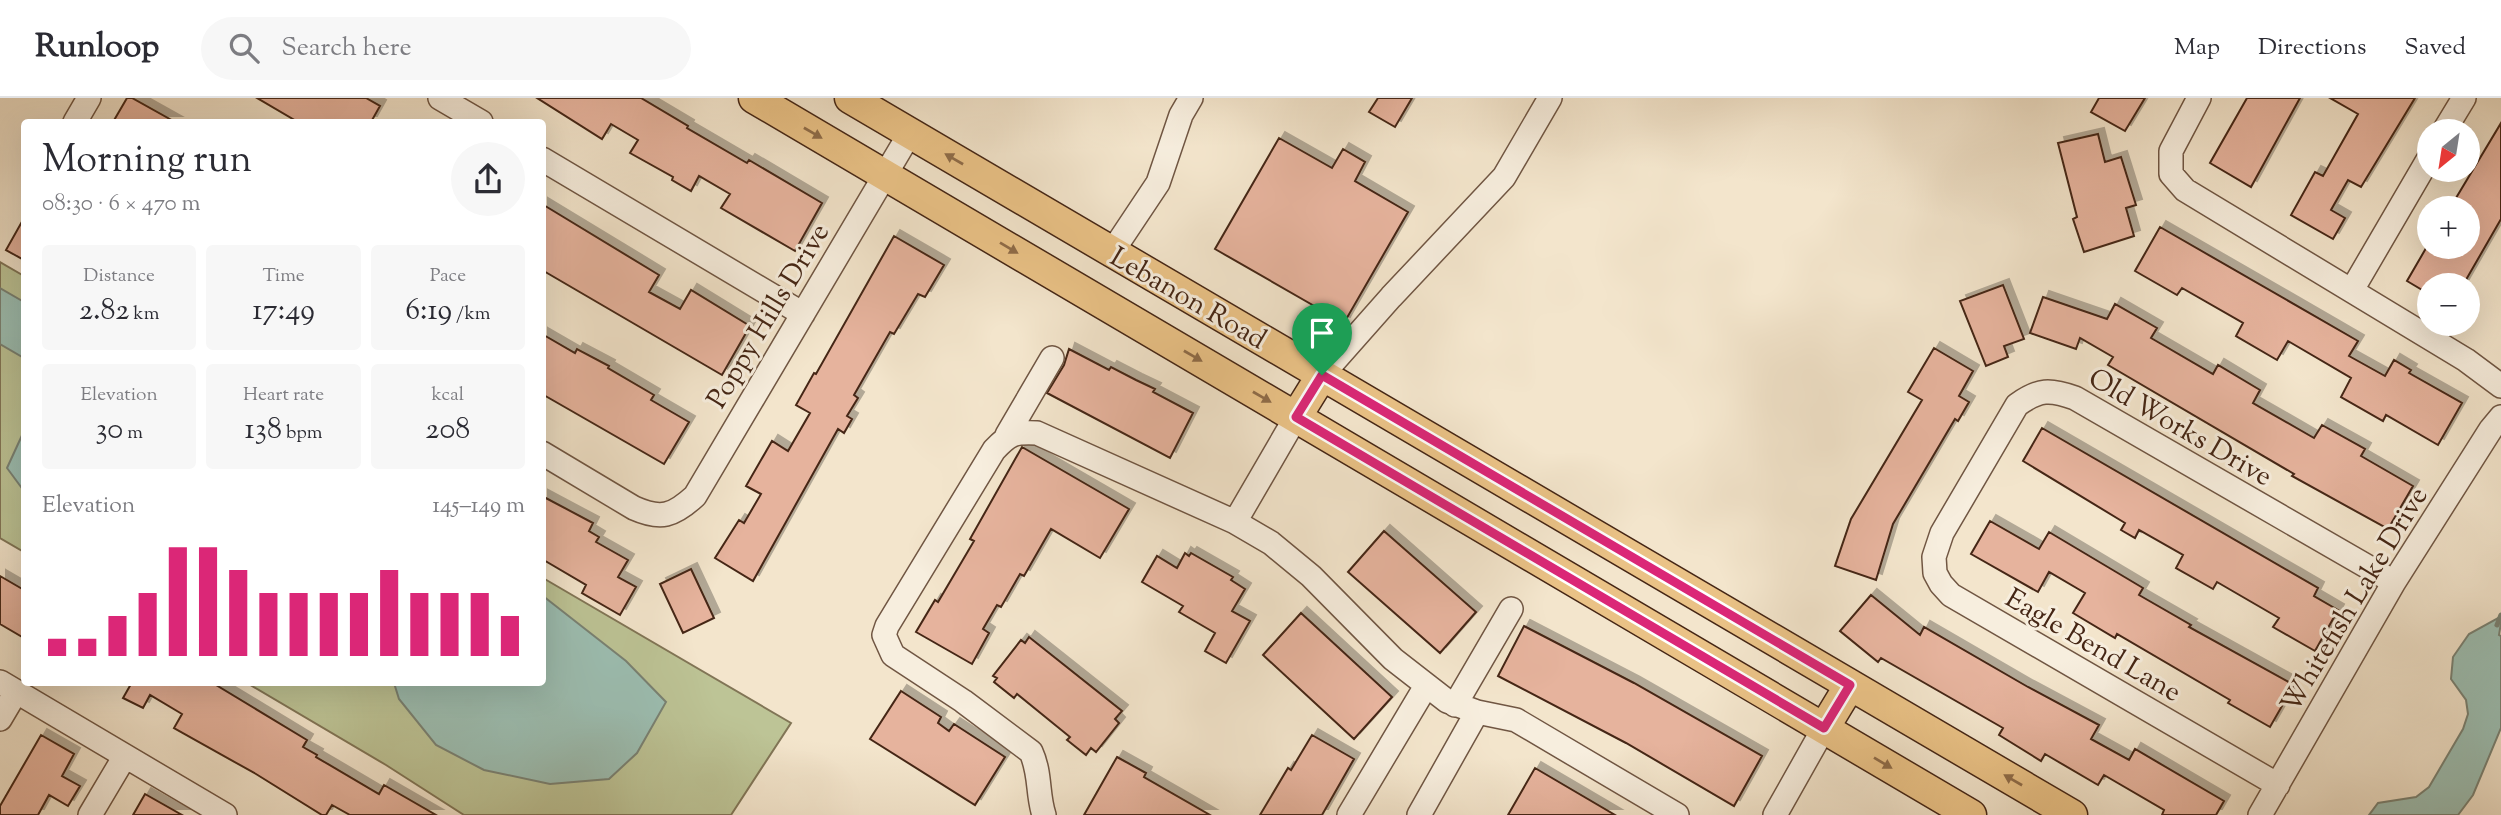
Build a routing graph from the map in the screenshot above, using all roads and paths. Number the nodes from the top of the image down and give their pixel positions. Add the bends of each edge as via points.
1 (89, 98) edge
2 (440, 98) edge
3 (754, 98) edge
4 (850, 98) edge
5 (1191, 98) edge
6 (1550, 98) edge
7 (2199, 98) edge
8 (2464, 98) edge
9 (77, 119) edge
10 (476, 119) edge
11 (2451, 119) edge
12 (910, 133) junction
13 (546, 161) edge
14 (885, 175) junction
15 (2417, 179) edge
16 (1112, 252) junction
17 (2352, 290) junction
18 (803, 314) junction
19 (1052, 358) dead end
20 (1322, 375) junction
21 (2501, 386) edge
22 (1296, 417) junction
23 (2501, 417) edge
24 (1007, 435) junction
25 (546, 455) edge
26 (1949, 521) joint
27 (1235, 522) junction
28 (2394, 582) junction
29 (1511, 609) dead end
30 (1850, 685) junction
31 (1426, 686) junction
32 (8, 687) edge
33 (1466, 709) junction
34 (0, 719) edge
35 (1824, 728) junction
36 (125, 756) junction
37 (2278, 785) junction
38 (90, 815) edge
39 (225, 815) edge
40 (1044, 815) edge
41 (1349, 815) edge
42 (1419, 815) edge
43 (1677, 815) edge
44 (1775, 815) edge
45 (1970, 815) edge
46 (2072, 815) edge
47 (2260, 815) edge

1 - 9 street
2 - 10 street
3 -> 14 main road, Lebanon Road
4 - 12 main road, Lebanon Road
5 - 16 street via 1157,183
6 - 20 street via 1504,177
7 - 17 street via 2171,151 2169,167 2174,179 2185,190
8 - 11 street
12 - 14 street, Poppy Hills Drive
16 -> 12 main road, Lebanon Road
13 - 18 street
14 - 18 street, Poppy Hills Drive
14 -> 22 main road, Lebanon Road
15 - 17 street
16 - 20 main road, Lebanon Road
17 - 21 street
18 - 25 street, Poppy Hills Drive via 695,496 682,508 664,516 649,514
19 - 24 street
20 - 22 main road
20 - 30 main road, Lebanon Road
22 - 27 street
22 - 35 main road, Lebanon Road
23 - 28 street, Whitefish Lake Drive
24 - 27 street via 1037,433
24 - 40 street via 884,635 893,655 1031,752
26 - 28 street, Old Works Drive via 2017,405 2032,394 2055,391 2075,398
26 - 37 street, Eagle Bend Lane via 1934,557 1935,573 1951,595
27 - 31 street via 1271,543 1311,576
28 - 37 street, Whitefish Lake Drive
29 - 33 street
30 - 35 main road
46 -> 30 main road, Lebanon Road
31 - 33 street
31 - 41 street
32 - 34 street
32 - 36 street
33 - 42 street
33 - 43 street via 1516,720
35 - 44 street
35 -> 45 main road, Lebanon Road
36 - 38 street
36 - 39 street
37 - 47 street, Whitefish Lake Drive

